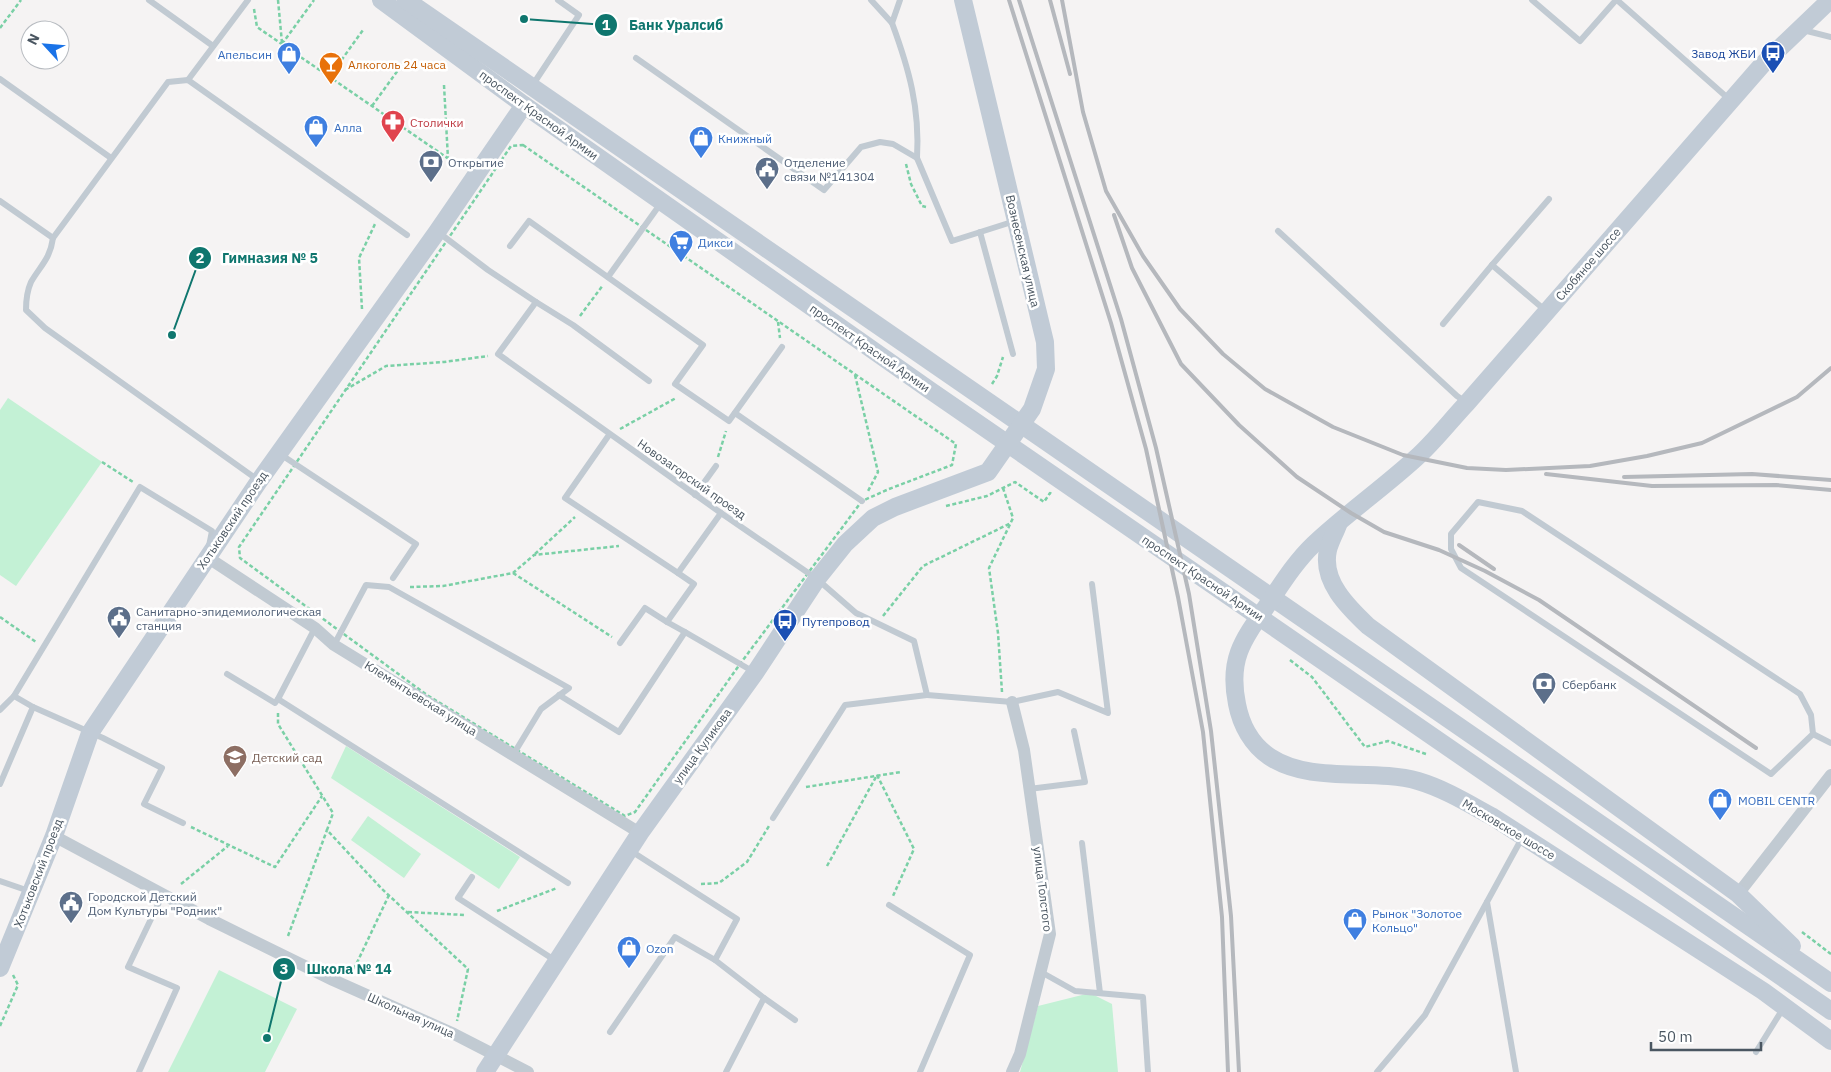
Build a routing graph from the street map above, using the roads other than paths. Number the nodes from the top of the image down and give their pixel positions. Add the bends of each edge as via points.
1 (149, 0) edge
2 (248, 0) edge
3 (381, 0) edge
4 (406, 0) edge
5 (558, 0) edge
6 (871, 0) edge
7 (900, 0) edge
8 (963, 0) edge
9 (1532, 0) edge
10 (1617, 0) edge
11 (1830, 0) edge
12 (892, 23) junction
13 (1799, 29) junction
14 (1831, 37) edge
15 (213, 46) junction
16 (636, 58) dead end
17 (0, 79) edge
18 (188, 80) junction
19 (531, 86) junction
20 (1731, 101) junction
21 (524, 104) junction
22 (111, 158) junction
23 (917, 158) junction
24 (1549, 199) dead end
25 (0, 201) edge
26 (662, 202) junction
27 (1016, 221) junction
28 (1278, 231) dead end
29 (437, 232) junction
30 (980, 232) junction
31 (407, 235) dead end
32 (53, 238) junction
33 (510, 246) dead end
34 (1492, 265) junction
35 (608, 277) junction
36 (536, 302) junction
37 (1547, 312) junction
38 (1443, 324) dead end
39 (782, 347) road end
40 (1013, 354) dead end
41 (649, 381) dead end
42 (1467, 403) junction
43 (735, 413) junction
44 (610, 435) junction
45 (279, 453) junction
46 (716, 466) road end
47 (970, 478) joint
48 (259, 481) junction
49 (695, 495) junction
50 (862, 501) road end
51 (721, 514) junction
52 (1340, 522) junction
53 (207, 557) junction
54 (1292, 569) joint
55 (678, 573) junction
56 (394, 578) dead end
57 (817, 579) junction
58 (1092, 584) dead end
59 (667, 622) junction
60 (315, 628) junction
61 (685, 632) junction
62 (620, 643) road end
63 (334, 645) junction
64 (755, 673) junction
65 (227, 674) dead end
66 (559, 695) junction
67 (928, 695) junction
68 (14, 696) junction
69 (278, 699) junction
70 (1007, 702) junction
71 (32, 707) junction
72 (0, 710) edge
73 (1074, 731) dead end
74 (90, 733) junction
75 (1813, 734) junction
76 (1831, 743) edge
77 (513, 755) junction
78 (1831, 775) edge
79 (0, 784) edge
80 (1030, 789) junction
81 (773, 818) road end
82 (183, 823) road end
83 (640, 833) junction
84 (54, 836) junction
85 (1523, 836) junction
86 (1082, 843) dead end
87 (630, 850) junction
88 (472, 877) dead end
89 (0, 881) edge
90 (568, 883) dead end
91 (31, 892) junction
92 (163, 894) junction
93 (1738, 894) junction
94 (1488, 902) junction
95 (888, 906) road end
96 (715, 960) junction
97 (557, 962) junction
98 (6, 970) edge
99 (1041, 972) junction
100 (1831, 979) edge
101 (1831, 983) edge
102 (1100, 993) junction
103 (764, 998) junction
104 (1784, 1006) junction
105 (1831, 1011) edge
106 (795, 1020) dead end
107 (610, 1032) dead end
108 (1831, 1040) edge
109 (1756, 1052) dead end
110 (496, 1056) junction
111 (139, 1072) edge
112 (485, 1072) edge
113 (528, 1072) edge
114 (726, 1072) edge
115 (920, 1072) edge
116 (1012, 1072) edge
117 (1148, 1072) edge
118 (1377, 1072) edge
119 (1516, 1072) edge

1 - 15 lane
2 - 15 lane
3 - 21 main road, проспект Красной Армии
4 - 19 main road, проспект Красной Армии
5 - 19 lane via 580,15
6 - 12 lane
7 - 12 lane
8 - 27 main road, Вознесенская улица
9 - 10 lane via 1580,41
10 - 20 lane
11 - 13 main road, Скобяное шоссе
12 - 23 lane via 906,61 914,99
13 - 14 lane
13 - 20 main road, Скобяное шоссе
15 - 18 lane
16 - 23 lane via 824,190 861,147 880,142 893,144
17 - 22 lane
18 - 22 lane via 168,82
18 - 31 lane
19 - 101 main road, проспект Красной Армии
20 - 37 main road, Скобяное шоссе
21 - 26 main road, проспект Красной Армии
21 - 29 main road, Хотьковский проезд
22 - 32 lane
23 - 30 lane via 952,241
24 - 34 lane
25 - 32 lane
26 - 35 lane
26 - 105 main road, проспект Красной Армии
27 - 30 lane
27 - 47 main road, Вознесенская улица via 1045,342 1046,368 1032,408 988,472
28 - 42 lane
29 - 36 lane
29 - 45 main road, Хотьковский проезд
30 - 40 lane
32 - 48 lane via 51,250 31,283 26,310 45,328
33 - 35 lane via 529,220
34 - 37 lane
34 - 38 lane
35 - 43 lane via 704,345 675,384 730,421
36 - 41 lane
36 - 44 lane, Новозагорский проезд via 498,354
37 - 42 main road, Скобяное шоссе
39 - 43 lane
42 - 52 main road, Скобяное шоссе via 1416,458
43 - 50 lane
44 - 49 lane, Новозагорский проезд
44 - 55 lane via 565,498
45 - 48 main road, Хотьковский проезд
45 - 56 lane via 416,544
46 - 49 lane
47 - 57 main road, улица Куликова via 873,518 845,544
48 - 53 main road, Хотьковский проезд
49 - 51 lane, Новозагорский проезд
51 - 55 lane
51 - 57 lane, Новозагорский проезд
52 - 54 main road, Скобяное шоссе
52 - 93 main road via 1328,551 1328,571 1348,606 1368,626
53 - 60 street, Клементьевская улица
53 - 68 lane via 212,531 140,487
53 - 74 main road, Хотьковский проезд
54 - 85 main road, Московское шоссе via 1244,639 1234,664 1234,692 1240,718 1252,741 1270,757 1298,768 1418,781 1452,794
55 - 59 lane via 694,584
57 - 64 main road, улица Куликова
57 - 67 lane, Новозагорский проезд via 856,613 914,641
58 - 70 lane via 1108,713 1058,692
59 - 61 lane
59 - 62 lane via 645,608
60 - 63 street, Клементьевская улица
60 - 69 lane
61 - 64 lane
61 - 66 lane via 619,732
63 - 66 lane via 366,585 389,587 569,688
63 - 77 street, Клементьевская улица
64 - 83 main road, улица Куликова
65 - 69 lane via 275,703
66 - 77 lane via 541,709
67 - 70 lane
67 - 81 lane via 845,705
68 - 71 lane
68 - 72 lane
69 - 90 lane
70 - 80 street, улица Толстого via 1024,750
71 - 74 lane
71 - 79 lane
73 - 80 lane via 1085,782
74 - 82 lane via 162,768 144,804
74 - 84 main road, Хотьковский проезд
75 - 75 lane via 1811,715 1800,694 1522,511 1478,502 1452,534 1451,549 1461,568 1771,774
75 - 76 lane
77 - 83 street, Клементьевская улица
78 - 93 street
80 - 99 street, улица Толстого via 1050,934
83 - 87 main road, улица Куликова
84 - 91 main road, Хотьковский проезд
84 - 92 street, Школьная улица
85 - 94 lane
85 - 104 main road, Московское шоссе
86 - 102 lane
87 - 96 lane via 736,919
87 - 97 main road, улица Куликова
88 - 97 lane via 458,898
89 - 91 lane
91 - 98 main road, Хотьковский проезд
92 - 110 street, Школьная улица via 332,980
92 - 111 lane via 128,967 176,988
93 - 100 main road
94 - 118 lane via 1425,1016
94 - 119 lane
95 - 115 lane via 970,955
96 - 103 lane
96 - 107 lane via 675,937
97 - 110 main road, улица Куликова
99 - 102 lane via 1075,991
99 - 116 street, улица Толстого via 1020,1054
102 - 117 lane via 1143,997
103 - 106 lane
103 - 114 lane
104 - 108 main road, Московское шоссе
104 - 109 lane
110 - 112 main road, улица Куликова
110 - 113 street, Школьная улица

